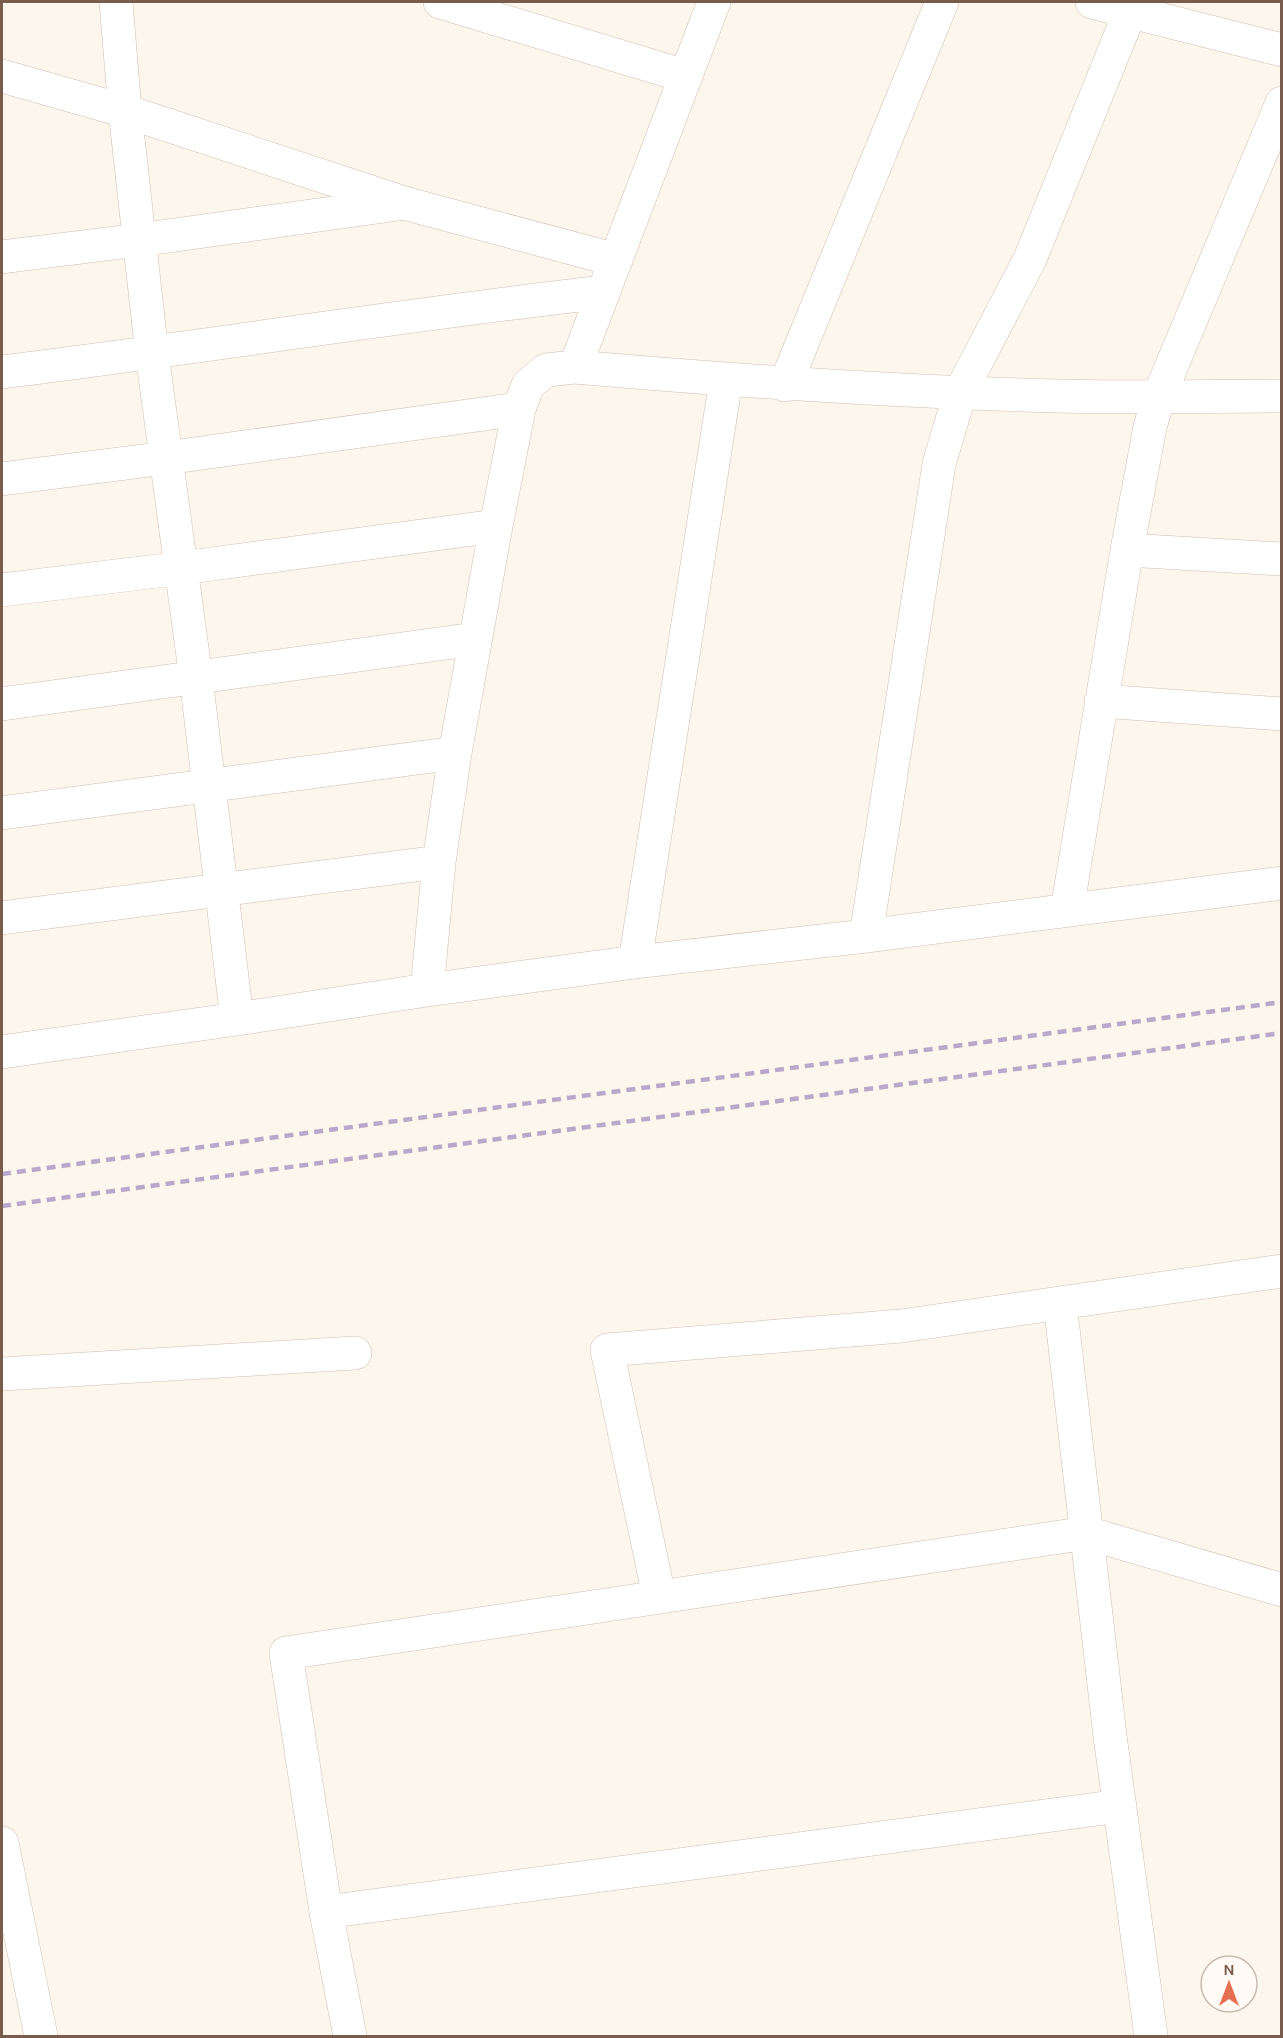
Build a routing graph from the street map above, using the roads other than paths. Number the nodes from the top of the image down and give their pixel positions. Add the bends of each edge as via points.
1 (116, 2) edge
2 (440, 2) edge
3 (714, 2) edge
4 (942, 2) edge
5 (1092, 2) edge
6 (1132, 7) edge
7 (1281, 50) edge
8 (2, 76) edge
9 (685, 76) junction
10 (1281, 103) edge
11 (125, 111) junction
12 (404, 203) junction
13 (139, 240) junction
14 (2, 257) edge
15 (616, 260) junction
16 (604, 292) junction
17 (152, 354) junction
18 (575, 367) junction
19 (2, 372) edge
20 (726, 380) junction
21 (785, 385) junction
22 (960, 393) junction
23 (1159, 396) junction
24 (1281, 396) edge
25 (519, 409) junction
26 (166, 458) junction
27 (2, 479) edge
28 (496, 526) junction
29 (1127, 550) junction
30 (1281, 558) edge
31 (182, 568) junction
32 (2, 590) edge
33 (475, 639) junction
34 (196, 678) junction
35 (1101, 701) junction
36 (2, 704) edge
37 (1281, 714) edge
38 (455, 753) junction
39 (209, 787) junction
40 (2, 813) edge
41 (439, 862) junction
42 (1281, 883) edge
43 (220, 891) junction
44 (1067, 910) junction
45 (2, 918) edge
46 (866, 936) junction
47 (634, 962) junction
48 (427, 990) junction
49 (237, 1019) junction
50 (2, 1052) edge
51 (1281, 1271) edge
52 (1060, 1303) junction
53 (355, 1353) dead end
54 (2, 1374) edge
55 (1087, 1533) junction
56 (1281, 1590) edge
57 (659, 1596) junction
58 (1120, 1806) junction
59 (2, 1843) edge
60 (326, 1912) junction
61 (41, 2037) edge
62 (350, 2037) edge
63 (1151, 2037) edge

1 - 11 street
2 - 9 street
3 - 9 street
4 - 21 street
5 - 6 street
6 - 7 street
6 - 22 street via 1030,259
8 - 11 street
9 - 15 street
10 - 23 street
11 - 12 street
11 - 13 street
12 - 13 street
12 - 15 street
13 - 14 street
13 - 17 street
15 - 16 street
16 - 17 street
16 - 18 street
17 - 19 street
17 - 26 street
18 - 20 street
18 - 25 street via 546,370 528,385
20 - 21 street
20 - 47 street
21 - 22 street
22 - 23 street
22 - 46 street via 939,464
23 - 24 street
23 - 29 street
25 - 26 street
25 - 28 street
26 - 27 street
26 - 31 street
28 - 31 street
28 - 33 street
29 - 30 street
29 - 35 street
31 - 32 street
31 - 34 street
33 - 34 street
33 - 38 street
34 - 36 street
34 - 39 street
35 - 37 street
35 - 44 street
38 - 39 street
38 - 41 street
39 - 40 street
39 - 43 street
41 - 43 street
41 - 48 street
42 - 44 street
43 - 45 street
43 - 49 street
44 - 46 street
46 - 47 street
47 - 48 street
48 - 49 street
49 - 50 street
51 - 52 street
52 - 55 street
52 - 57 street via 901,1326 607,1350
53 - 54 street
55 - 56 street
55 - 57 street
55 - 58 street
57 - 60 street via 286,1653
58 - 60 street
58 - 63 street
59 - 61 street
60 - 62 street

